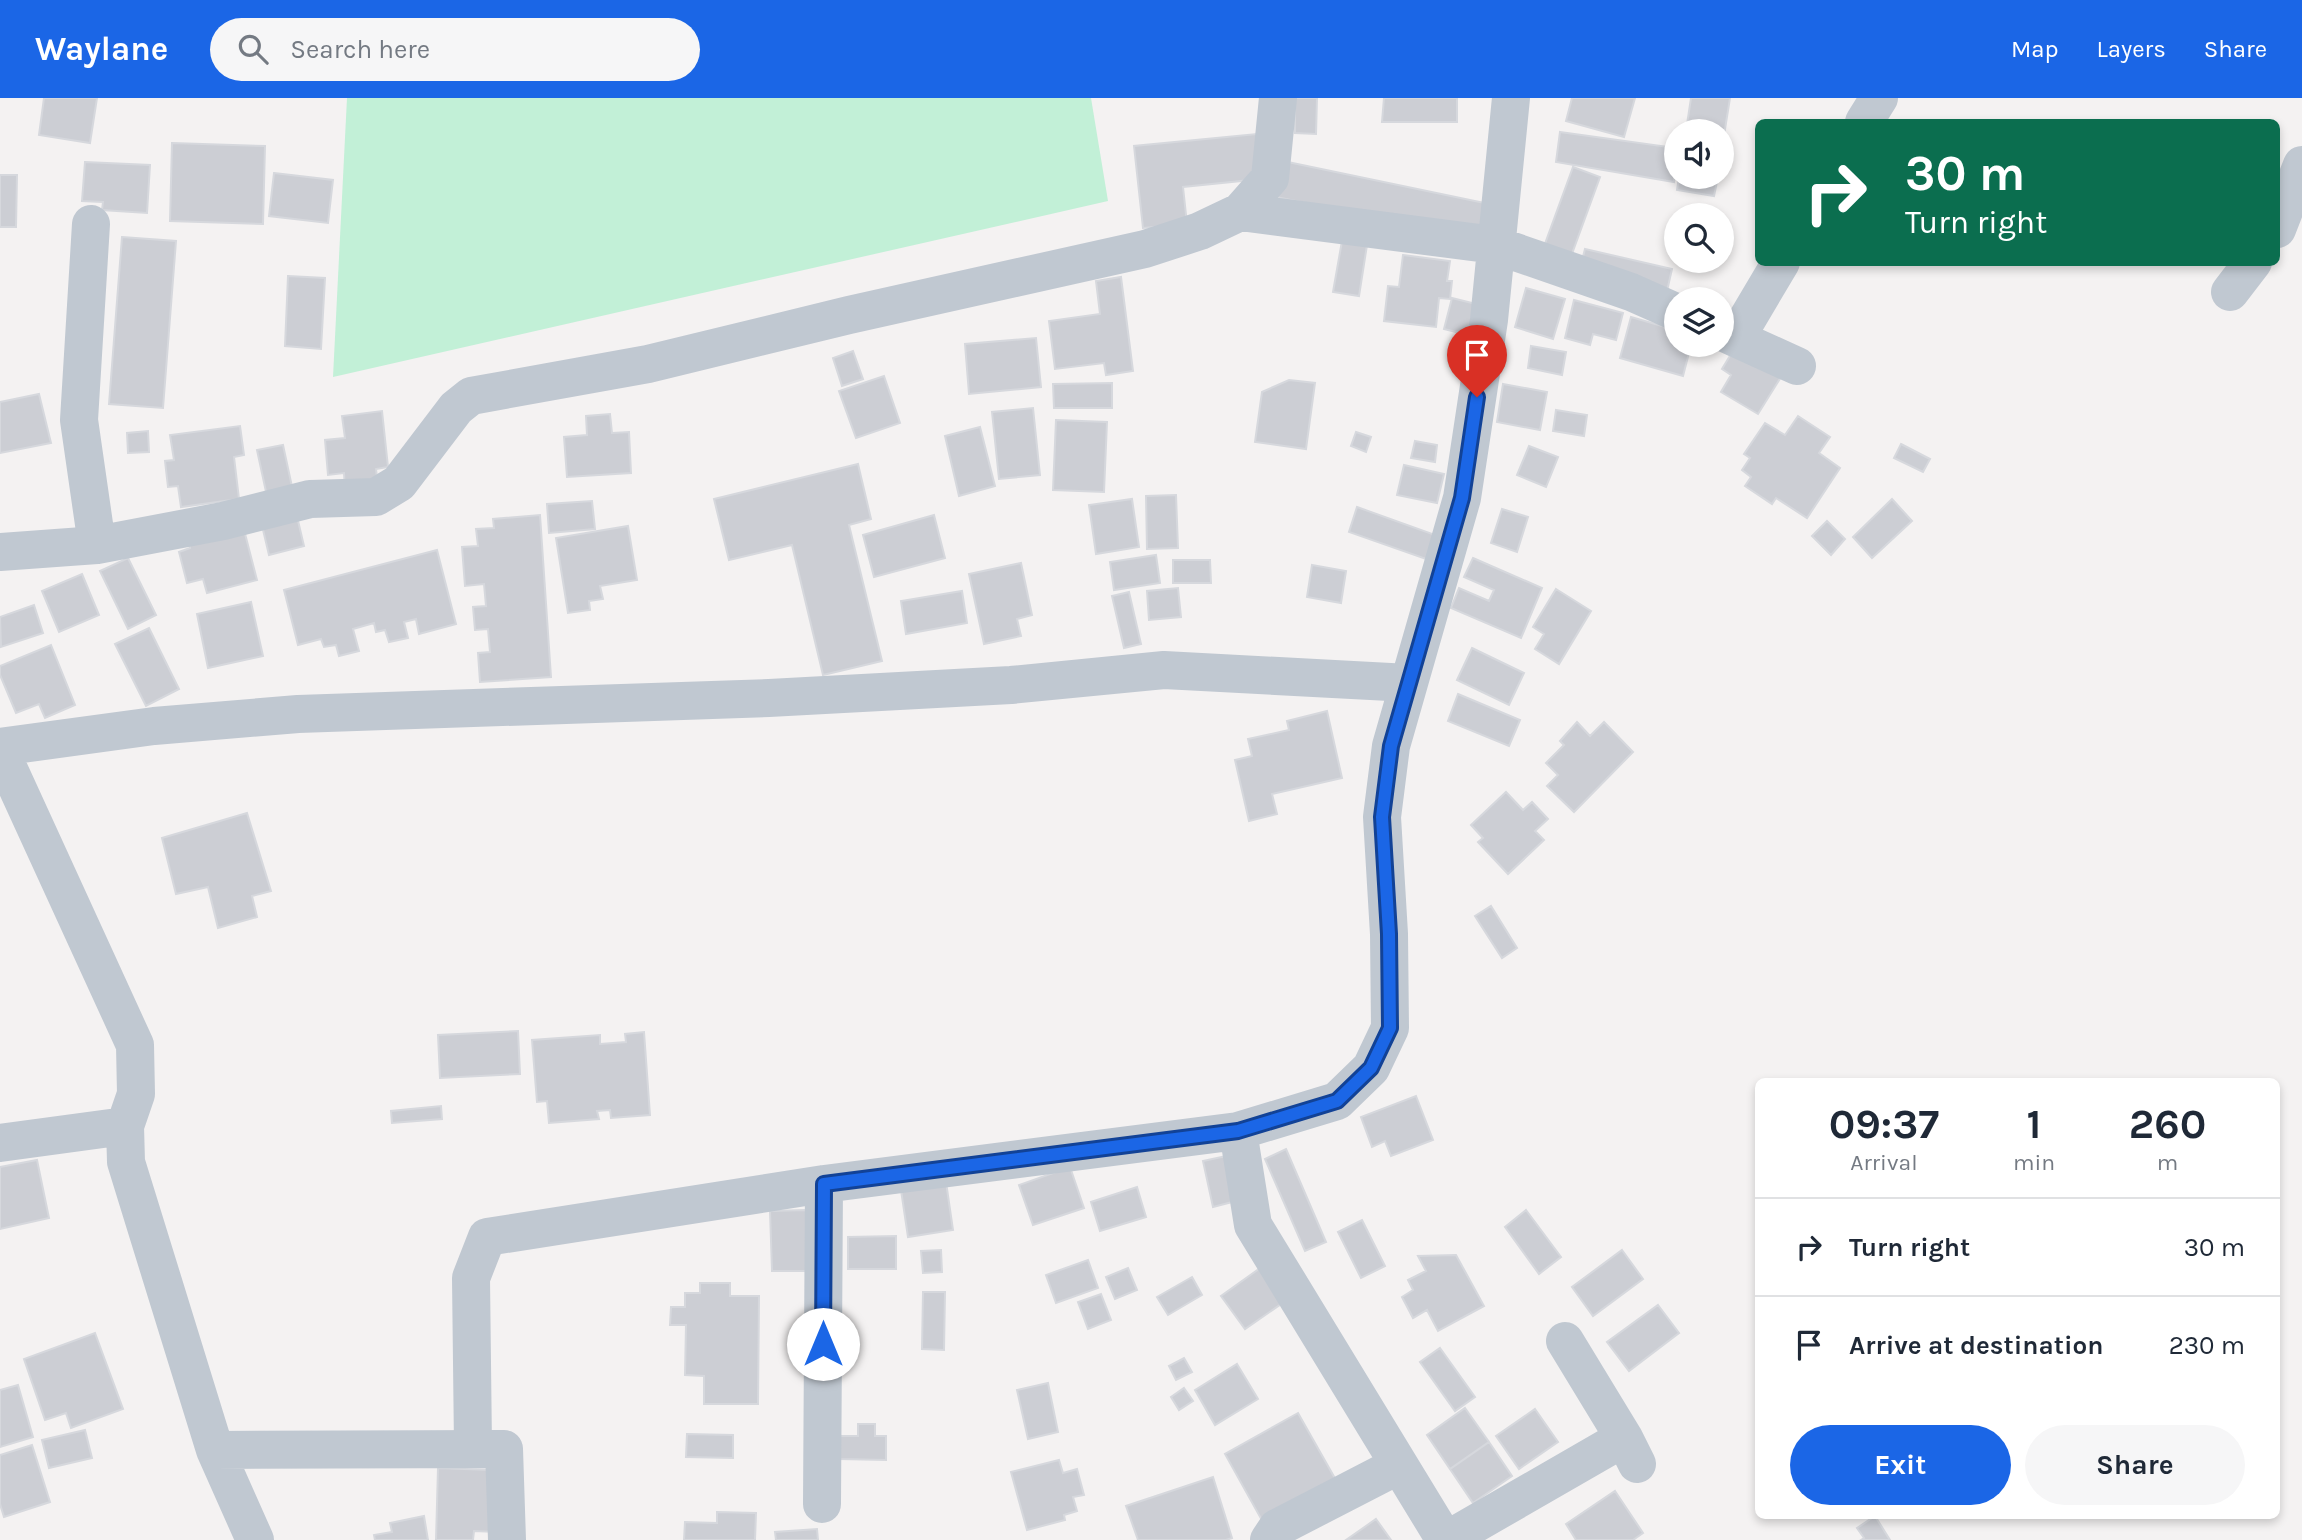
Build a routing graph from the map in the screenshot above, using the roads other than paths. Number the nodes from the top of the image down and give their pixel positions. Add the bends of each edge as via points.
1 (1278, 98) edge
2 (1511, 98) edge
3 (1879, 98) edge
4 (1866, 119) edge
5 (2302, 165) edge
6 (1240, 212) junction
7 (2280, 221) edge
8 (91, 224) dead end
9 (1495, 245) junction
10 (1778, 266) edge
11 (2250, 266) edge
12 (2230, 292) dead end
13 (1664, 307) edge
14 (1734, 328) edge
15 (1734, 337) edge
16 (1797, 366) dead end
17 (97, 545) junction
18 (0, 552) edge
19 (1409, 683) junction
20 (0, 749) edge
21 (125, 1126) junction
22 (1238, 1131) junction
23 (0, 1143) edge
24 (824, 1184) junction
25 (1565, 1341) dead end
26 (473, 1447) junction
27 (215, 1450) junction
28 (1399, 1465) junction
29 (822, 1504) dead end
30 (255, 1540) edge
31 (507, 1540) edge
32 (1269, 1540) edge
33 (1446, 1540) edge

1 - 6 street via 1270,178
2 - 9 street
3 - 4 street
5 - 7 street
6 - 9 street
6 - 17 street via 1145,249 648,364 471,396 456,408 399,483 376,497 310,499
8 - 17 street via 79,420
9 - 13 street
9 - 19 street via 1489,320 1462,498
10 - 14 street
11 - 12 street
15 - 16 street
17 - 18 street
19 - 20 street via 1164,670 1011,685 769,698 298,714 154,726
19 - 22 street via 1391,746 1382,817 1390,1028 1371,1068 1337,1101
20 - 21 street via 135,1045 136,1094
21 - 23 street
21 - 27 street via 126,1162
22 - 24 street
22 - 28 street via 1253,1225
24 - 26 street via 487,1237 471,1278
24 - 29 street
25 - 33 street via 1630,1451
26 - 27 street
26 - 31 street via 505,1449
27 - 30 street
28 - 32 street via 1277,1528
28 - 33 street

